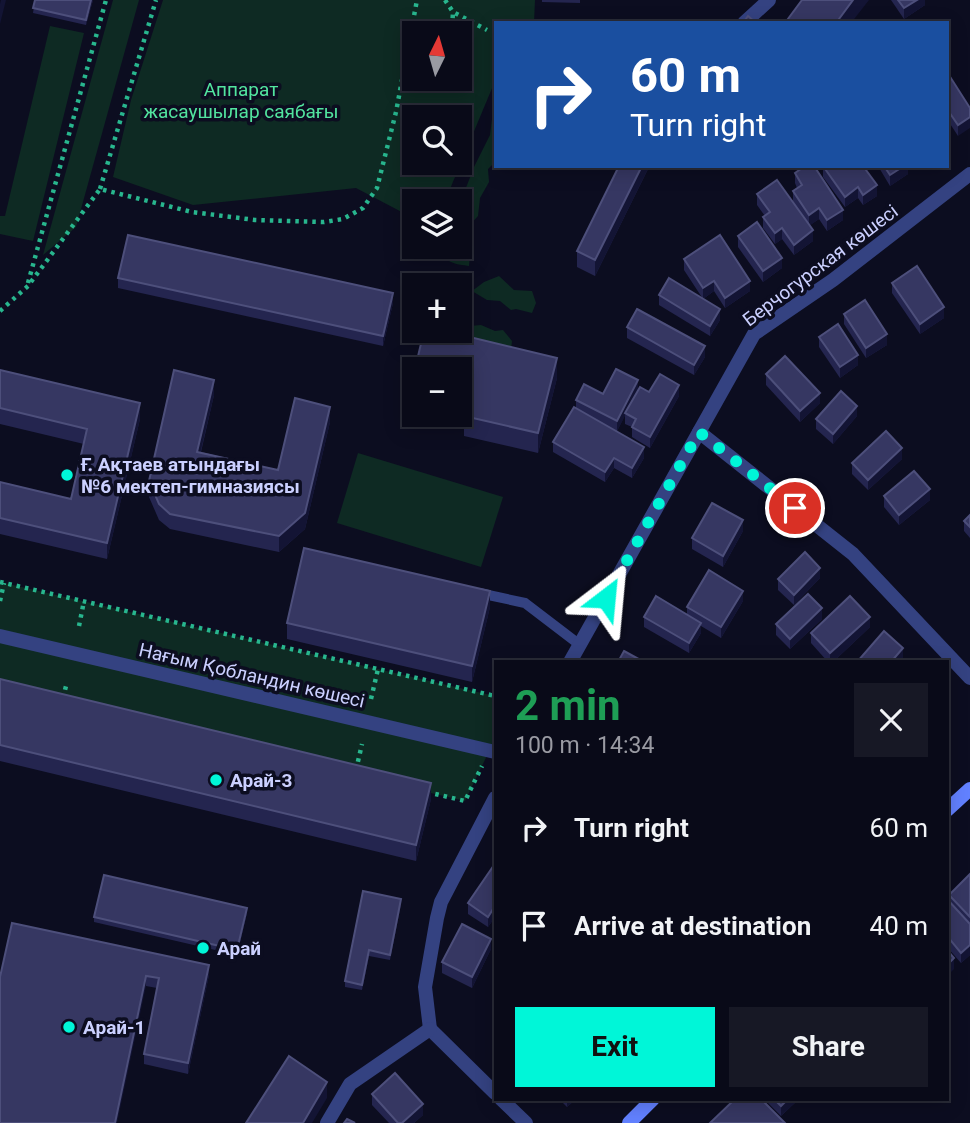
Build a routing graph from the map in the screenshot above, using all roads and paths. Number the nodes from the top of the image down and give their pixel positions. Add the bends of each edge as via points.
1 (106, 0) edge
2 (156, 0) edge
3 (417, 0) edge
4 (445, 0) edge
5 (769, 0) edge
6 (453, 12) junction
7 (452, 21) edge
8 (746, 21) edge
9 (487, 30) dead end
10 (970, 174) edge
11 (100, 189) junction
12 (27, 286) junction
13 (0, 311) edge
14 (699, 432) junction
15 (2, 583) edge
16 (472, 592) edge
17 (0, 601) edge
18 (84, 601) junction
19 (79, 625) dead end
20 (0, 636) edge
21 (580, 645) junction
22 (571, 660) edge
23 (378, 669) junction
24 (970, 678) edge
25 (67, 682) dead end
26 (494, 696) edge
27 (371, 699) dead end
28 (61, 706) edge
29 (362, 744) dead end
30 (492, 751) edge
31 (355, 775) edge
32 (970, 789) edge
33 (416, 790) edge
34 (494, 800) edge
35 (949, 808) edge
36 (430, 1029) junction
37 (494, 1092) edge
38 (503, 1101) edge
39 (651, 1101) edge
40 (327, 1123) edge
41 (526, 1123) edge
42 (629, 1123) edge

1 - 12 path
2 - 11 path
3 - 11 path via 377,188 363,208 343,219 324,222 255,220 192,212
4 - 6 path
5 - 8 street
6 - 7 path
6 - 9 path
10 - 14 street, Берчогурская көшесі via 754,334
11 - 12 path
12 - 13 path
14 - 21 street, Берчогурская көшесі
14 - 24 street via 853,554
15 - 17 path
15 - 18 path
16 - 21 lane via 525,603
18 - 19 path
18 - 23 path
20 - 30 street, Нағым Қобландин көшесі
21 - 22 street, Берчогурская көшесі
23 - 26 path
23 - 27 path
25 - 28 path
29 - 31 path
30 - 33 path via 465,802
32 - 35 street
34 - 36 street via 441,902 425,988
36 - 37 street
36 - 40 street via 350,1084
38 - 41 street
39 - 42 street

